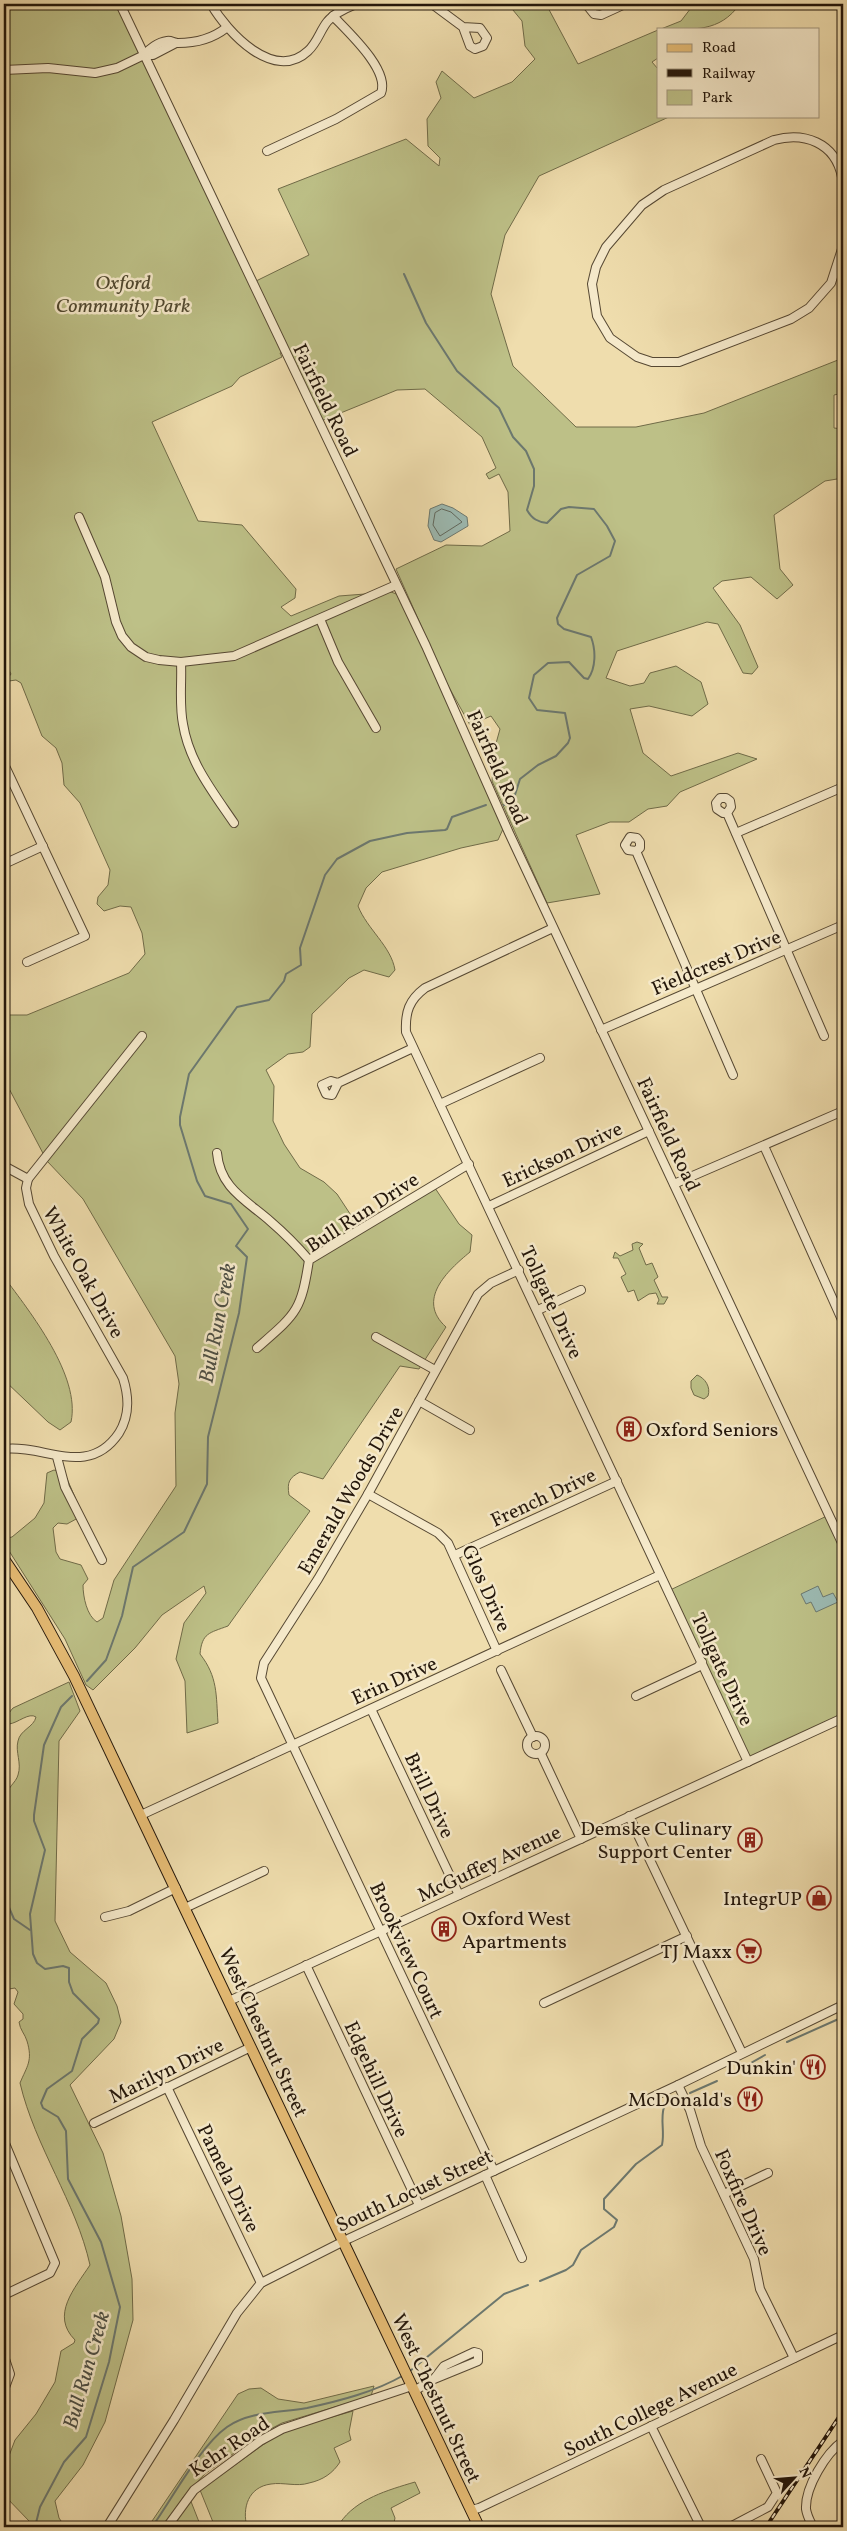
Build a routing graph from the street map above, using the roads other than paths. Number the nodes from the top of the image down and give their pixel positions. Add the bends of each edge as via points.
1 (120, 4) edge
2 (211, 4) edge
3 (356, 4) edge
4 (432, 4) edge
5 (586, 4) edge
6 (625, 4) edge
7 (334, 16) junction
8 (226, 28) junction
9 (463, 28) dead end
10 (144, 55) junction
11 (4, 70) edge
12 (267, 151) dead end
13 (843, 212) edge
14 (843, 217) edge
15 (79, 517) dead end
16 (396, 585) junction
17 (320, 619) junction
18 (181, 662) junction
19 (376, 728) dead end
20 (4, 764) edge
21 (843, 787) edge
22 (727, 813) dead end
23 (234, 823) dead end
24 (736, 833) junction
25 (43, 846) junction
26 (636, 851) dead end
27 (4, 864) edge
28 (843, 925) edge
29 (553, 928) junction
30 (786, 950) junction
31 (27, 962) dead end
32 (695, 988) junction
33 (601, 1030) junction
34 (142, 1036) dead end
35 (824, 1036) dead end
36 (413, 1048) junction
37 (540, 1058) dead end
38 (732, 1075) dead end
39 (338, 1083) dead end
40 (440, 1104) junction
41 (843, 1111) edge
42 (649, 1131) junction
43 (764, 1146) junction
44 (217, 1153) dead end
45 (469, 1164) junction
46 (4, 1166) edge
47 (28, 1179) junction
48 (674, 1184) junction
49 (489, 1206) junction
50 (309, 1260) junction
51 (518, 1270) junction
52 (581, 1290) dead end
53 (538, 1310) junction
54 (843, 1322) edge
55 (376, 1337) dead end
56 (256, 1348) dead end
57 (435, 1370) junction
58 (419, 1401) junction
59 (470, 1430) dead end
60 (4, 1448) edge
61 (58, 1457) junction
62 (617, 1481) junction
63 (368, 1494) junction
64 (843, 1545) edge
65 (455, 1555) junction
66 (4, 1558) edge
67 (102, 1560) dead end
68 (660, 1575) junction
69 (497, 1651) junction
70 (702, 1662) junction
71 (501, 1670) dead end
72 (636, 1696) dead end
73 (371, 1709) junction
74 (843, 1718) edge
75 (533, 1736) junction
76 (291, 1744) junction
77 (541, 1754) junction
78 (748, 1762) junction
79 (140, 1815) junction
80 (629, 1816) junction
81 (581, 1839) junction
82 (264, 1870) dead end
83 (176, 1888) junction
84 (459, 1895) junction
85 (185, 1908) junction
86 (105, 1917) dead end
87 (380, 1931) junction
88 (687, 1936) junction
89 (306, 1966) junction
90 (229, 2001) junction
91 (544, 2003) dead end
92 (843, 2006) edge
93 (252, 2047) junction
94 (742, 2053) junction
95 (678, 2085) junction
96 (167, 2087) junction
97 (94, 2123) dead end
98 (4, 2141) edge
99 (494, 2171) junction
100 (768, 2173) dead end
101 (484, 2175) junction
102 (724, 2194) junction
103 (419, 2206) junction
104 (344, 2241) junction
105 (522, 2258) dead end
106 (261, 2283) junction
107 (4, 2295) edge
108 (843, 2335) edge
109 (4, 2356) edge
110 (794, 2358) junction
111 (434, 2379) junction
112 (410, 2381) junction
113 (4, 2390) edge
114 (651, 2426) junction
115 (843, 2441) edge
116 (761, 2459) dead end
117 (471, 2510) junction
118 (107, 2527) edge
119 (167, 2527) edge
120 (479, 2527) edge
121 (700, 2527) edge
122 (730, 2527) edge
123 (813, 2527) edge

1 - 10 street, Fairfield Road
2 - 8 street
3 - 7 street
4 - 9 street
5 - 6 street via 594,14 601,15
7 - 8 street via 309,51 290,61 279,61 256,52
7 - 12 street via 375,63 384,87 381,93 336,119
8 - 10 street via 206,40 176,43 167,40 150,48
10 - 11 street via 117,68 96,72 48,68
10 - 16 street, Fairfield Road
13 - 14 street via 842,177 837,163 828,150 805,137 789,136 774,140 664,190 642,205 606,247 596,266 592,284 602,328 622,348 637,357 665,363 695,357 791,319 809,308 831,283 843,246
15 - 18 street via 105,577 122,636 146,657
16 - 17 street
16 - 29 street, Fairfield Road
17 - 18 street via 234,656
17 - 19 street via 338,662
18 - 23 street via 182,723 186,740 200,773
20 - 25 street
21 - 24 street
22 - 24 street
24 - 30 street
25 - 27 street
25 - 31 street via 85,936
26 - 32 street
28 - 30 street, Fieldcrest Drive
29 - 33 street, Fairfield Road
29 - 36 street, Tollgate Drive via 414,996 405,1019
30 - 32 street, Fieldcrest Drive
30 - 35 street
32 - 33 street, Fieldcrest Drive
32 - 38 street
33 - 42 street, Fairfield Road
34 - 47 street
36 - 39 street
36 - 40 street, Tollgate Drive
37 - 40 street
40 - 45 street, Tollgate Drive
41 - 43 street
42 - 48 street, Fairfield Road
42 - 49 street, Erickson Drive
43 - 48 street
43 - 54 street
44 - 50 street via 220,1171 231,1190 270,1220
45 - 49 street, Tollgate Drive
45 - 50 street, Bull Run Drive
46 - 47 street
47 - 61 street, White Oak Drive via 29,1204 54,1256 113,1357 128,1395 128,1411 113,1442 84,1456
48 - 64 street, Fairfield Road
49 - 51 street, Tollgate Drive
50 - 56 street, Bull Run Drive via 299,1306
51 - 53 street, Tollgate Drive
51 - 57 street, Emerald Woods Drive via 491,1283 478,1294
52 - 53 street
53 - 62 street, Tollgate Drive
55 - 57 street
57 - 58 street, Emerald Woods Drive
58 - 59 street
58 - 63 street, Emerald Woods Drive
60 - 61 street, White Oak Drive
61 - 67 street via 60,1476
62 - 65 street, French Drive
62 - 68 street, Tollgate Drive
63 - 65 street, Glos Drive via 444,1537
63 - 76 street, Emerald Woods Drive via 264,1663 261,1678 264,1687
65 - 69 street, Glos Drive
66 - 79 main road, West Chestnut Street via 61,1649
68 - 69 street, Erin Drive
68 - 70 street, Tollgate Drive
69 - 73 street, Erin Drive
70 - 72 street via 698,1667
70 - 78 street, Tollgate Drive
71 - 75 street
73 - 76 street, Erin Drive
73 - 84 street, Brill Drive
74 - 78 street, McGuffey Avenue
75 - 77 street via 544,1740 546,1746
75 - 77 street via 527,1742 527,1748 534,1754
76 - 79 street, Erin Drive
76 - 87 street, Brookview Court
77 - 81 street
78 - 80 street, McGuffey Avenue
79 - 83 main road, West Chestnut Street
80 - 81 street, McGuffey Avenue
80 - 88 street
81 - 84 street, McGuffey Avenue
82 - 85 street
83 - 85 main road, West Chestnut Street
83 - 86 street via 129,1911
84 - 87 street, McGuffey Avenue
85 - 90 main road, West Chestnut Street
87 - 89 street, McGuffey Avenue
87 - 99 street, Brookview Court
88 - 91 street
88 - 94 street
89 - 90 street, McGuffey Avenue
89 - 103 street, Edgehill Drive
90 - 93 main road, West Chestnut Street
92 - 94 street, South Locust Street
93 - 96 street, Marilyn Drive
93 - 104 main road, West Chestnut Street
94 - 95 street, South Locust Street
95 - 99 street, South Locust Street
95 - 102 street, Foxfire Drive via 701,2146
96 - 97 street, Marilyn Drive
96 - 106 street, Pamela Drive
98 - 107 street via 55,2267 50,2273
99 - 101 street, South Locust Street
100 - 102 street
101 - 103 street, South Locust Street
101 - 105 street
102 - 110 street, Foxfire Drive via 754,2259 760,2290
103 - 104 street, South Locust Street
104 - 106 street, South Locust Street
104 - 112 main road, West Chestnut Street
106 - 118 street, South Locust Street via 237,2313
108 - 110 street, South College Avenue
109 - 113 street via 10,2374
110 - 114 street, South College Avenue
111 - 111 street via 478,2361 478,2353 444,2366
111 - 112 street, Kehr Road
112 - 117 main road, West Chestnut Street
112 - 119 street, Kehr Road via 282,2429 260,2441 191,2493
114 - 117 street, South College Avenue
114 - 121 street
115 - 123 street via 827,2459 811,2487 806,2507
116 - 122 street via 777,2493 768,2507
117 - 120 main road, West Chestnut Street

